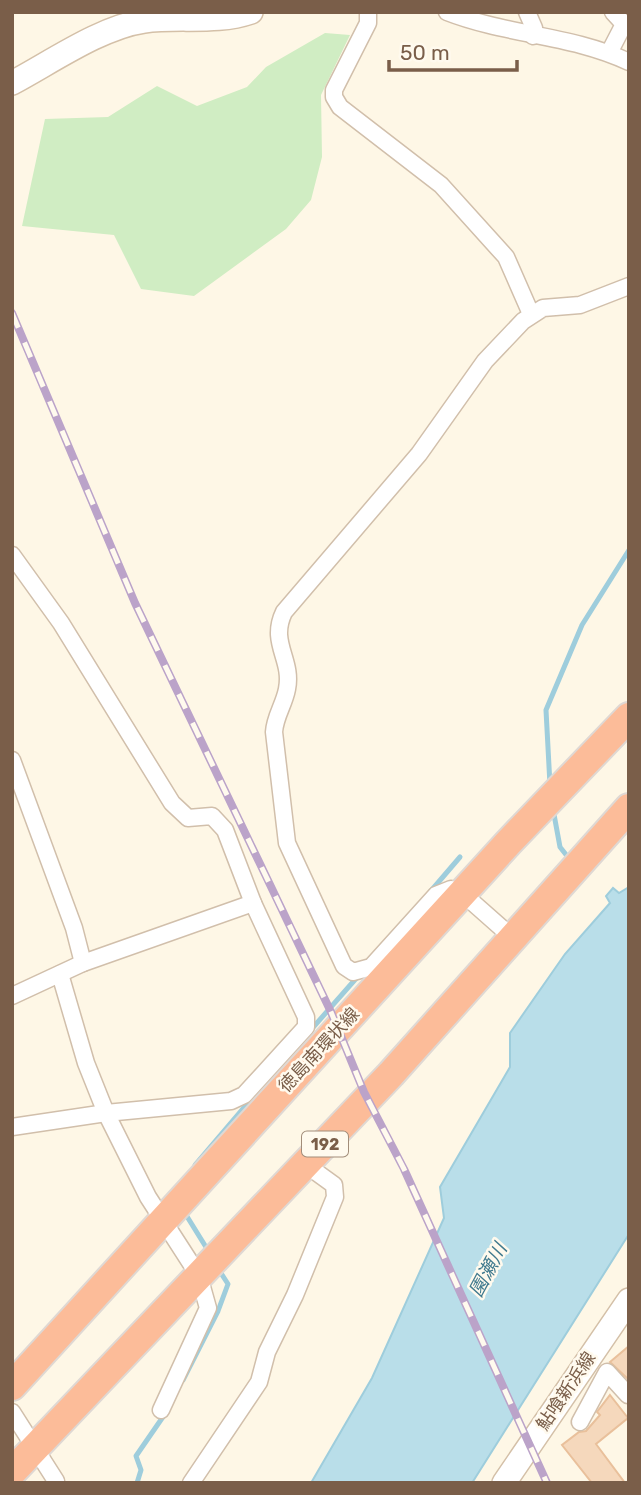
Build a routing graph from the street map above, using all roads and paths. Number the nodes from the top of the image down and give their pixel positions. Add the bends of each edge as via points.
1 (251, 12) edge
2 (368, 12) edge
3 (447, 12) edge
4 (527, 12) edge
5 (613, 12) edge
6 (533, 36) junction
7 (609, 53) junction
8 (629, 62) edge
9 (12, 83) edge
10 (629, 286) edge
11 (531, 314) junction
12 (12, 555) edge
13 (629, 718) edge
14 (12, 760) edge
15 (629, 808) edge
16 (463, 893) junction
17 (253, 903) junction
18 (514, 939) junction
19 (83, 963) junction
20 (60, 974) junction
21 (12, 996) edge
22 (106, 1113) junction
23 (12, 1127) edge
24 (305, 1164) junction
25 (163, 1219) junction
26 (199, 1276) junction
27 (629, 1300) edge
28 (12, 1386) edge
29 (628, 1395) edge
30 (161, 1410) dead end
31 (12, 1412) edge
32 (580, 1422) dead end
33 (36, 1449) junction
34 (12, 1472) edge
35 (56, 1481) dead end
36 (191, 1483) edge
37 (504, 1483) edge

1 - 9 main road via 211,20 143,21 112,30
2 - 11 street via 368,23 334,97 340,107 441,185 506,257
3 - 6 street
4 - 6 street
5 - 7 street via 624,24
6 - 7 street
7 - 8 street
10 - 11 street via 580,304
11 - 16 street via 485,361 419,454 284,612 277,627 288,671 274,732 287,843 344,966 353,972 371,967 436,895 451,889
12 - 17 street via 61,623 172,803 188,818 212,816 225,830
13 - 16 highway, 徳島南環状線
14 - 19 street
15 - 18 highway, 192
16 - 18 street
16 - 25 highway, 徳島南環状線
17 - 19 street
17 - 22 street via 306,1017 306,1027 244,1096
18 - 24 highway, 192
19 - 20 street
20 - 21 street
20 - 22 street
22 - 23 street
22 - 25 street
24 - 26 highway, 192
24 - 36 street via 334,1185 335,1197 267,1352 259,1382
25 - 26 street
25 - 28 highway, 徳島南環状線
26 - 30 street via 208,1308
26 - 33 highway, 192
27 - 37 main road, 鮎喰新浜線
29 - 32 street via 607,1372
31 - 33 street
33 - 34 highway, 192
33 - 35 street

